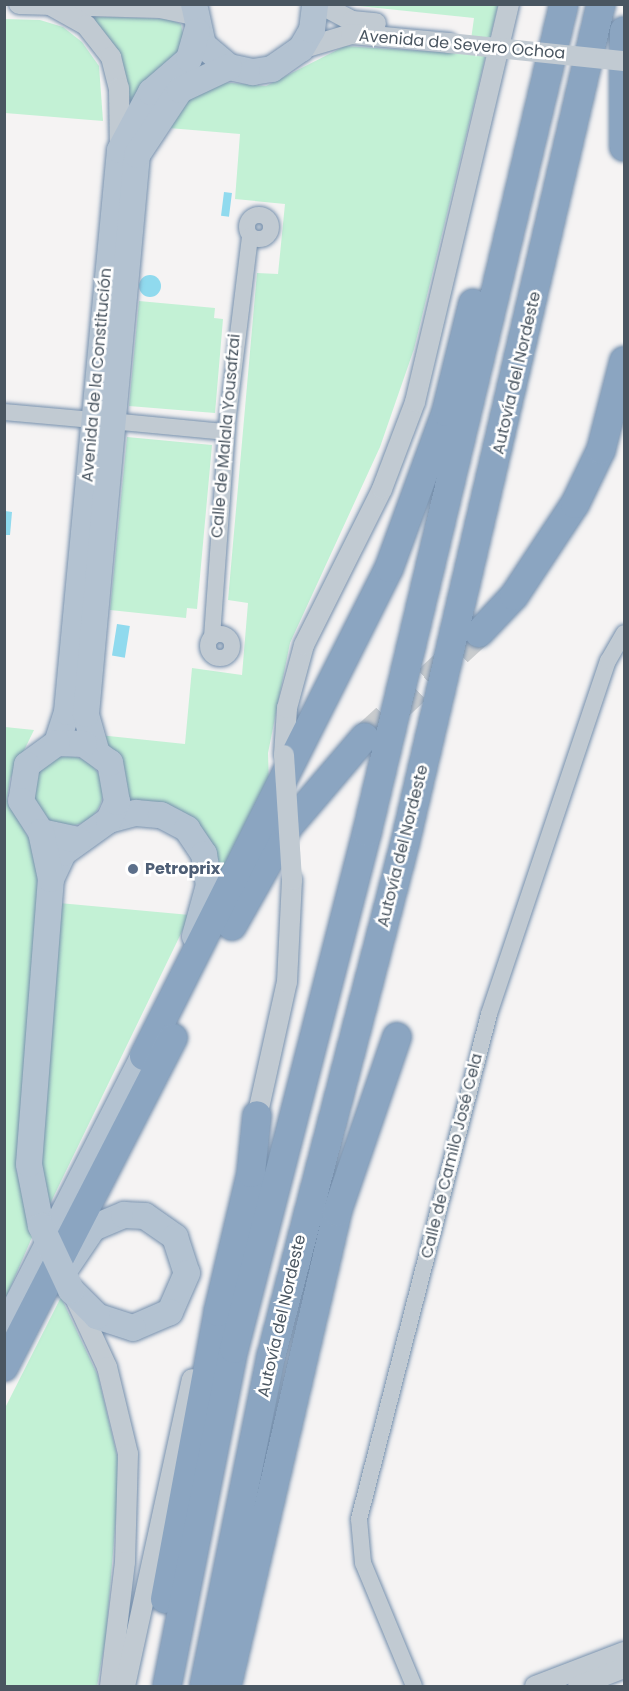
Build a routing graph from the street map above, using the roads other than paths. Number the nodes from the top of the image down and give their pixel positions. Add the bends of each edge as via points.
1 (19, 4) edge
2 (315, 4) edge
3 (320, 4) edge
4 (509, 4) edge
5 (548, 4) edge
6 (564, 4) edge
7 (601, 4) edge
8 (50, 5) edge
9 (195, 17) edge
10 (624, 31) edge
11 (450, 37) junction
12 (624, 47) edge
13 (301, 49) junction
14 (624, 61) edge
15 (229, 67) junction
16 (624, 147) edge
17 (120, 150) junction
18 (250, 236) dead end
19 (624, 361) edge
20 (4, 412) edge
21 (102, 421) junction
22 (226, 432) junction
23 (479, 633) tunnel mouth
24 (624, 633) edge
25 (212, 637) dead end
26 (364, 737) tunnel mouth
27 (57, 743) junction
28 (96, 750) junction
29 (109, 820) junction
30 (41, 832) junction
31 (78, 840) junction
32 (51, 879) junction
33 (397, 1037) dead end
34 (144, 1056) junction
35 (257, 1115) junction
36 (73, 1292) junction
37 (4, 1330) edge
38 (4, 1367) edge
39 (4, 1374) edge
40 (624, 1652) edge
41 (624, 1668) edge
42 (110, 1686) edge
43 (124, 1686) edge
44 (151, 1686) edge
45 (167, 1686) edge
46 (204, 1686) edge
47 (227, 1686) edge
48 (414, 1686) edge
49 (534, 1686) edge
50 (578, 1686) edge

1 - 8 street
2 - 13 main road via 312,30
3 - 11 street, Avenida de Severo Ochoa via 352,21
4 - 35 street, bridge via 415,402 382,489 304,645 287,708 284,755 292,880 287,982
5 - 34 highway via 446,412 389,568
6 - 45 highway via 368,832 234,1349
7 - 46 highway, Autovía del Nordeste via 405,843 271,1357
8 - 9 street via 160,8
8 - 17 street via 86,25 111,57 119,88
9 - 15 main road via 211,54
9 - 17 main road, Avenida de la Constitución via 189,59 151,92
10 - 16 highway
11 - 12 street, Avenida de Severo Ochoa
11 - 13 street, Avenida de Severo Ochoa via 351,34
11 - 14 street, Avenida de Severo Ochoa, bridge
13 - 15 main road via 272,69
15 - 21 main road, Avenida de la Constitución via 180,90 137,155
17 - 21 main road, Avenida de la Constitución
18 - 22 street, Calle de Malala Yousafzai
19 - 23 highway via 601,450 575,504 514,596
20 - 21 street
21 - 22 street
21 - 27 main road, Avenida de la Constitución via 67,712
21 - 28 main road, Avenida de la Constitución via 86,714
22 - 25 street, Calle de Malala Yousafzai
24 - 48 street, Calle de Camilo José Cela via 608,660 489,1014 359,1519 363,1563
26 - 38 highway via 288,827 239,912
27 - 28 main road
27 - 30 main road via 27,765 21,783 25,810
28 - 29 main road via 118,782
29 - 31 main road
29 - 34 main road via 136,813 161,815 187,829 204,854 209,885 202,917
30 - 31 main road
30 - 32 main road
31 - 32 main road via 63,853
32 - 36 main road, bridge via 29,1119 29,1164 41,1226
33 - 47 highway via 337,1212
34 - 37 main road
35 - 43 street
35 - 44 highway via 251,1173 176,1528
36 - 39 main road via 114,1325 153,1323 170,1312 182,1293 184,1251 163,1224 146,1216 124,1215 93,1228
36 - 42 street via 106,1367 128,1454 125,1562
40 - 49 street
41 - 50 street

